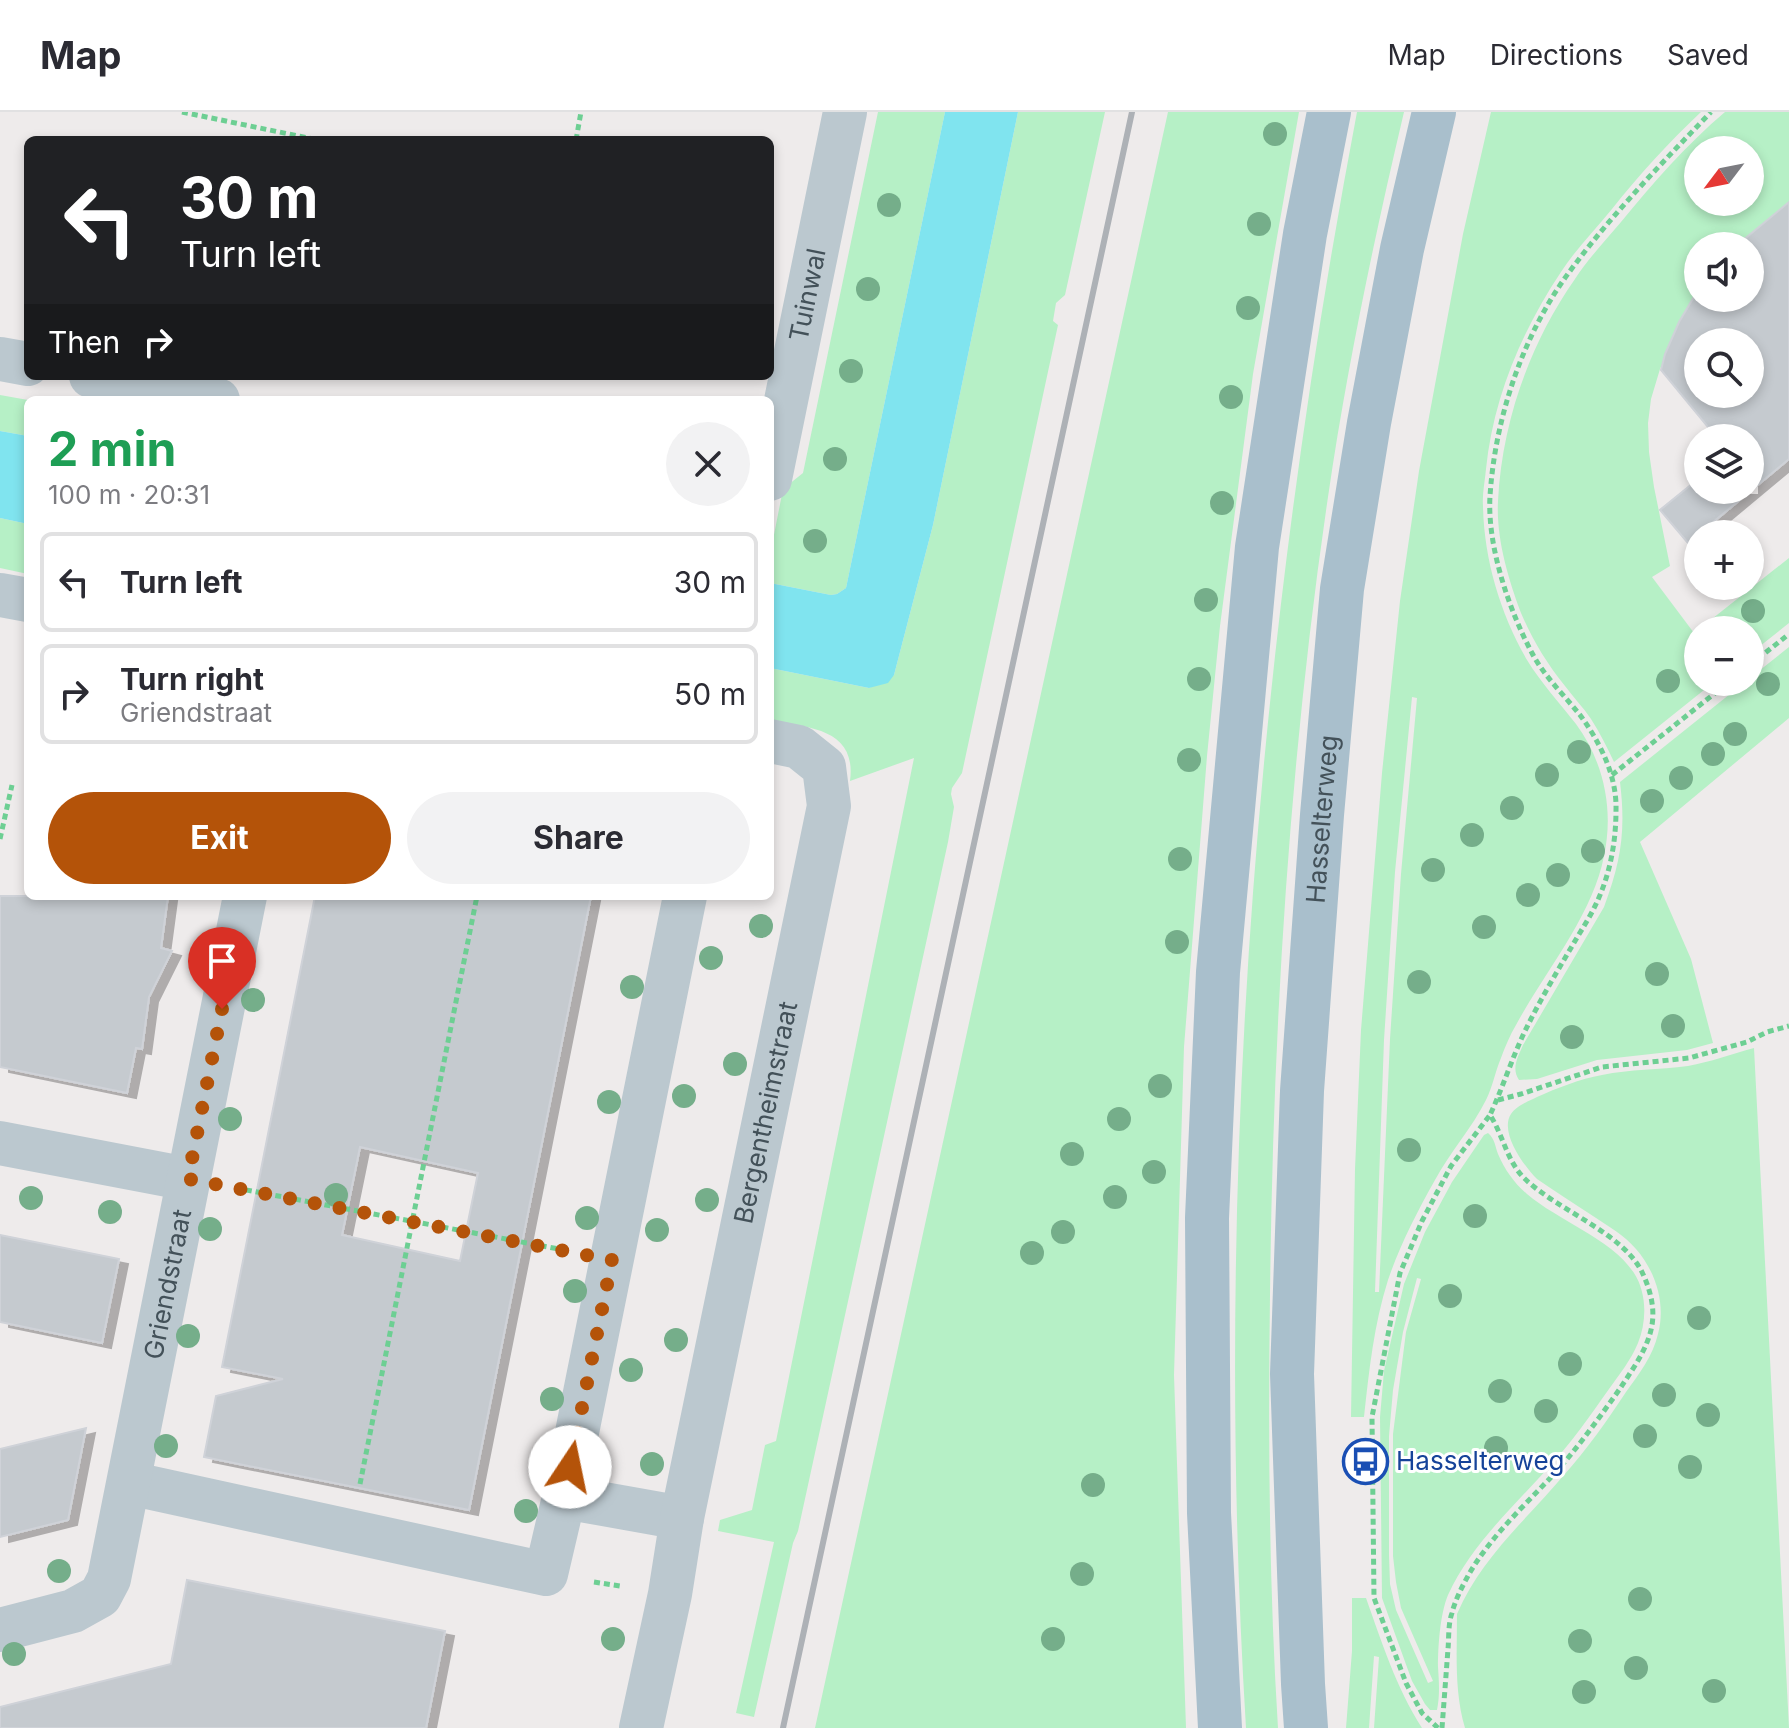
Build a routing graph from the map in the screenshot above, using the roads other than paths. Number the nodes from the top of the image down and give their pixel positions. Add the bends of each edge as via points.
1 (845, 112) edge
2 (1329, 112) edge
3 (1434, 112) edge
4 (0, 359) edge
5 (24, 363) edge
6 (112, 380) edge
7 (197, 396) edge
8 (774, 459) edge
9 (0, 595) edge
10 (24, 599) edge
11 (774, 742) edge
12 (244, 900) edge
13 (684, 900) edge
14 (0, 1143) edge
15 (188, 1179) junction
16 (129, 1483) junction
17 (564, 1497) junction
18 (682, 1518) junction
19 (0, 1630) edge
20 (641, 1728) edge
21 (1220, 1728) edge
22 (1306, 1728) edge

1 - 8 street, Tuinwal
2 - 21 main road via 1257,547 1218,972 1207,1218 1209,1513
3 - 22 main road, Hasselterweg via 1402,249 1349,544 1322,815 1302,1091 1292,1374
4 - 5 street
6 - 7 street
9 - 10 street
11 - 18 street, Bergentheimstraat via 799,747 824,767 829,806
12 - 15 street, Griendstraat
13 - 17 street
14 - 15 street
15 - 16 street, Griendstraat
16 - 17 street via 546,1574
16 - 19 street, Griendstraat via 109,1579 100,1596 73,1611
17 - 18 street
18 - 20 street, Bergentheimstraat

